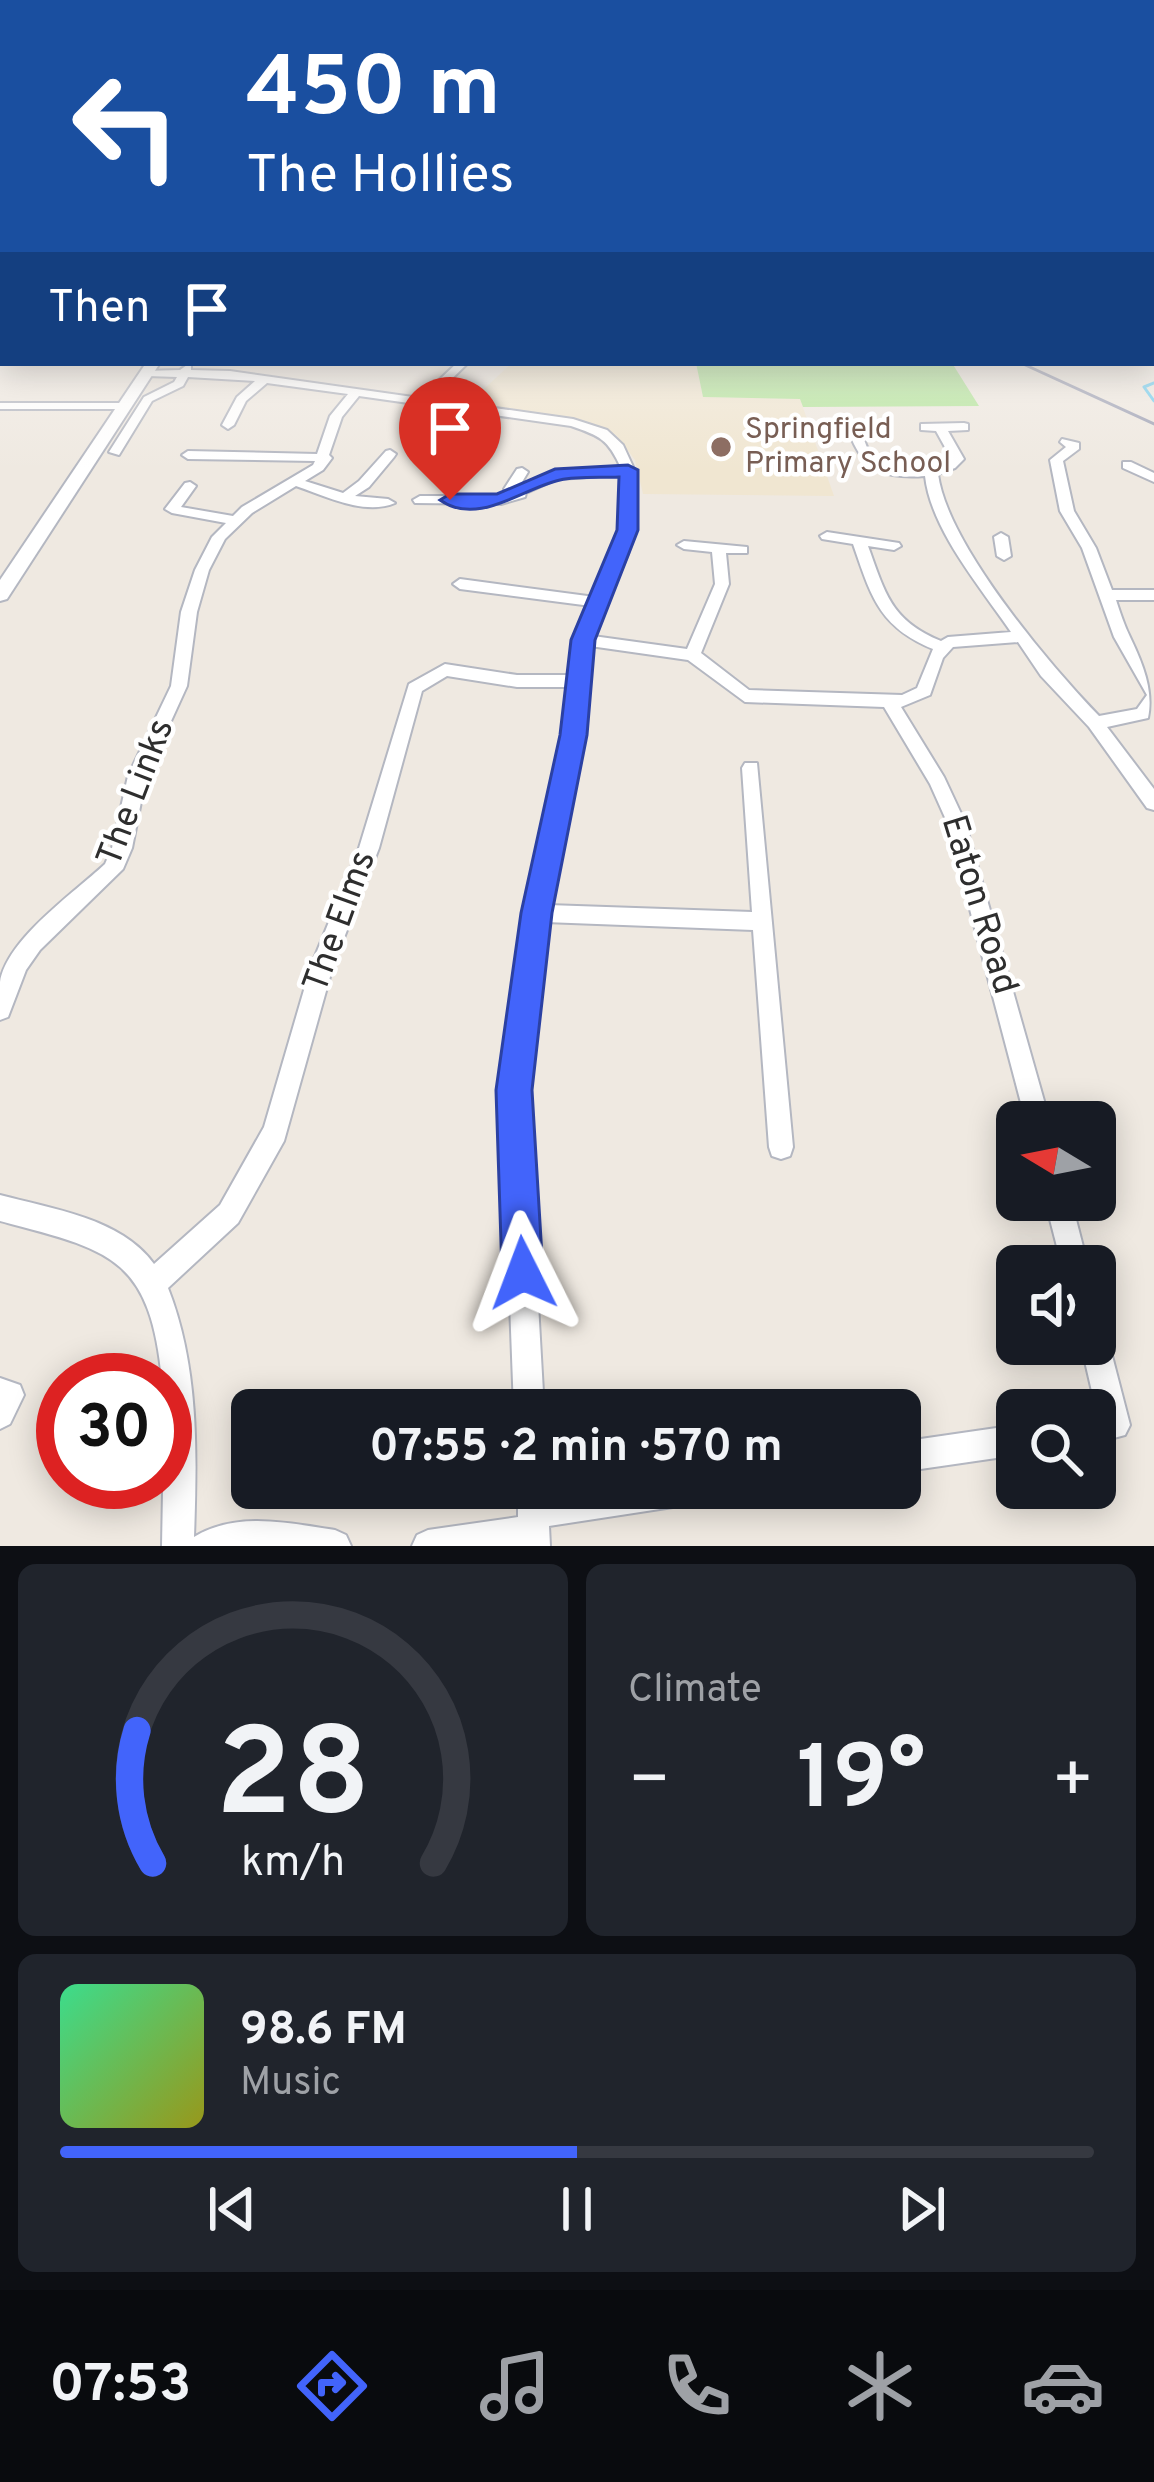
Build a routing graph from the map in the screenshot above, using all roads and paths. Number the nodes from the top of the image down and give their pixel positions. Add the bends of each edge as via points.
1 (460, 366) edge
2 (188, 367) edge
3 (150, 368) edge
4 (264, 379) junction
5 (356, 392) junction
6 (423, 401) junction
7 (0, 406) edge
8 (125, 406) junction
9 (228, 425) dead end
10 (964, 427) dead end
11 (874, 428) dead end
12 (1066, 442) dead end
13 (121, 447) dead end
14 (233, 454) junction
15 (390, 454) dead end
16 (188, 455) dead end
17 (326, 458) junction
18 (1127, 465) dead end
19 (229, 469) dead end
20 (628, 470) junction
21 (522, 472) dead end
22 (931, 472) junction
23 (1154, 478) edge
24 (296, 482) junction
25 (190, 486) dead end
26 (520, 494) junction
27 (344, 498) junction
28 (420, 500) dead end
29 (388, 503) dead end
30 (234, 520) junction
31 (827, 536) dead end
32 (1001, 536) dead end
33 (859, 541) junction
34 (684, 545) dead end
35 (895, 546) dead end
36 (719, 548) junction
37 (742, 550) dead end
38 (1004, 556) dead end
39 (460, 584) dead end
40 (0, 595) edge
41 (1106, 595) junction
42 (1154, 595) edge
43 (597, 602) junction
44 (1020, 637) junction
45 (583, 640) junction
46 (942, 647) junction
47 (692, 656) junction
48 (579, 681) junction
49 (1154, 699) edge
50 (889, 701) junction
51 (1095, 723) junction
52 (751, 768) dead end
53 (1154, 803) edge
54 (536, 913) junction
55 (762, 921) junction
56 (0, 1010) edge
57 (1032, 1101) edge
58 (781, 1147) dead end
59 (0, 1208) edge
60 (154, 1282) junction
61 (528, 1389) edge
62 (0, 1393) edge
63 (0, 1414) edge
64 (996, 1443) edge
65 (921, 1454) edge
66 (587, 1509) edge
67 (534, 1519) edge
68 (178, 1546) edge
69 (206, 1546) edge
70 (335, 1546) edge
71 (428, 1546) edge

1 - 6 street
2 - 3 street
2 - 4 street
2 - 13 street via 179,383 148,399
3 - 8 street
4 - 5 street
4 - 9 street
5 - 6 street
5 - 17 street via 335,416
6 - 20 street via 590,428 617,445
7 - 8 street
8 - 40 street
10 - 22 street via 933,427 958,459
11 - 22 street via 848,428 877,466
12 - 41 street via 1075,446 1056,460 1061,497
14 - 16 street
14 - 17 street
14 - 19 street
15 - 27 street
17 - 24 street, The Links
18 - 23 street
20 - 26 street via 555,475
20 - 43 street via 628,530
21 - 26 street via 512,489
22 - 44 street via 942,516
24 - 27 street
24 - 30 street, The Links
25 - 30 street via 172,509
26 - 28 street
27 - 29 street
30 - 56 street, The Links via 197,583 179,686 136,776 113,869 33,943
31 - 33 street
32 - 38 street
33 - 35 street
33 - 46 street via 890,620
34 - 36 street
36 - 37 street
36 - 47 street via 722,584
39 - 43 street
41 - 42 street
41 - 49 street
43 - 45 street
44 - 46 street
44 - 51 street
45 - 47 street
45 - 48 street
46 - 50 street via 924,691
47 - 50 street via 745,696
48 - 54 street
48 - 60 street, The Elms via 445,670 415,688 275,1132 229,1214
49 - 51 street via 1142,714
50 - 57 street, Eaton Road via 956,822
51 - 53 street
52 - 55 street
54 - 55 street
54 - 61 street via 514,1090
55 - 58 street
59 - 60 street via 106,1243 134,1258
60 - 68 street via 183,1422
62 - 63 street via 10,1395
64 - 65 street
66 - 67 street
67 - 71 street
69 - 70 street via 262,1534

